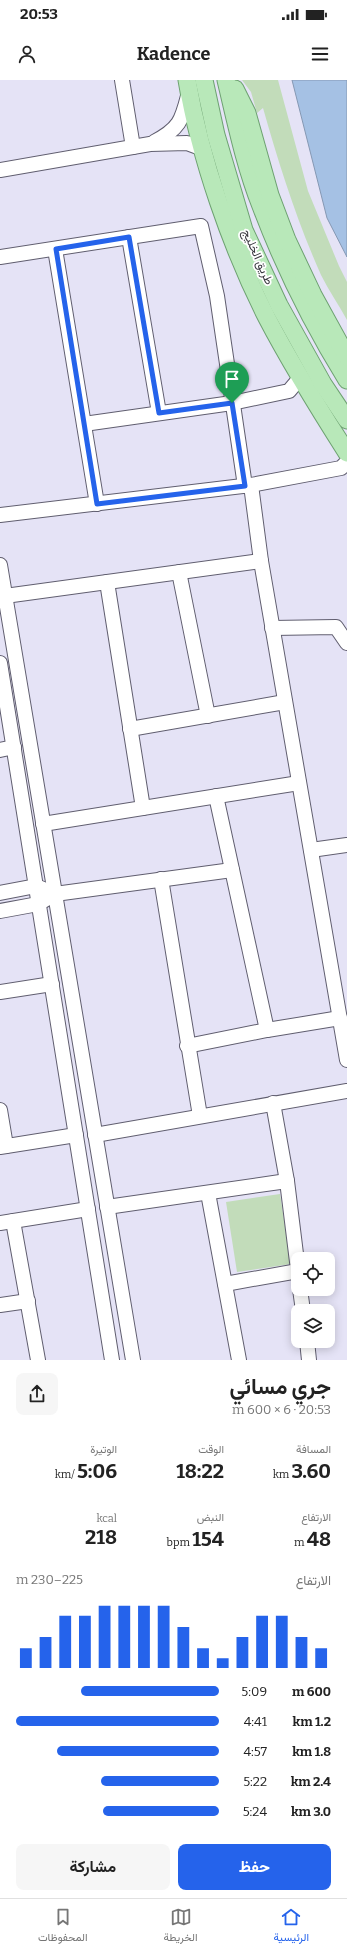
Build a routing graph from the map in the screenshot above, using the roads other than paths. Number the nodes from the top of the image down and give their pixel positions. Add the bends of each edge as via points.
1 (122, 80) edge
2 (204, 80) edge
3 (226, 80) edge
4 (231, 80) edge
5 (189, 84) edge
6 (150, 144) junction
7 (133, 147) junction
8 (203, 149) junction
9 (0, 170) edge
10 (129, 237) junction
11 (56, 249) junction
12 (0, 257) edge
13 (347, 357) edge
14 (300, 378) junction
15 (347, 380) edge
16 (232, 403) junction
17 (159, 413) junction
18 (347, 420) edge
19 (84, 424) junction
20 (347, 453) edge
21 (347, 462) edge
22 (248, 485) junction
23 (97, 504) junction
24 (0, 516) edge
25 (261, 561) junction
26 (0, 565) edge
27 (179, 572) junction
28 (106, 582) junction
29 (5, 596) junction
30 (272, 628) junction
31 (347, 643) edge
32 (0, 663) edge
33 (285, 702) junction
34 (208, 716) junction
35 (130, 730) junction
36 (7, 748) edge
37 (299, 783) junction
38 (216, 796) junction
39 (143, 808) junction
40 (43, 824) junction
41 (347, 845) edge
42 (311, 850) junction
43 (232, 870) junction
44 (161, 879) junction
45 (36, 886) junction
46 (0, 893) edge
47 (55, 894) junction
48 (38, 904) junction
49 (0, 911) edge
50 (52, 984) junction
51 (0, 992) edge
52 (340, 1018) junction
53 (267, 1030) junction
54 (187, 1046) junction
55 (347, 1060) edge
56 (347, 1091) edge
57 (273, 1103) junction
58 (0, 1110) edge
59 (200, 1116) junction
60 (76, 1134) junction
61 (95, 1135) junction
62 (3, 1146) edge
63 (287, 1181) junction
64 (208, 1193) junction
65 (107, 1207) junction
66 (88, 1209) junction
67 (6, 1222) edge
68 (296, 1252) edge
69 (291, 1271) edge
70 (225, 1284) junction
71 (28, 1301) junction
72 (0, 1306) edge
73 (308, 1348) edge
74 (38, 1360) edge
75 (112, 1360) edge
76 (133, 1360) edge
77 (238, 1360) edge
78 (309, 1360) edge

1 - 7 street
2 - 18 main road, طريق الخليج via 216,135 244,230 279,305 323,384
3 - 15 main road, طريق الخليج via 260,205 286,268 318,333
4 - 13 main road via 247,113 270,194 287,240
5 - 6 street via 181,121 168,135
5 - 8 main road
6 - 7 street
6 - 8 street via 187,143
7 - 9 street
8 - 14 main road via 240,260
10 - 11 street
10 - 16 street via 201,226 217,296
10 - 17 street
11 - 12 street
11 - 19 street
14 - 16 street via 289,391
14 - 20 main road
16 - 17 street
16 - 22 street
17 - 19 street
19 - 23 street
21 - 22 street via 341,468
22 - 23 street
22 - 25 street
23 - 24 street
25 - 27 street
25 - 30 street
26 - 29 street
27 - 28 street
27 - 34 street
28 - 29 street
28 - 35 street
29 - 40 street
30 - 31 street via 336,627
30 - 33 street
32 - 36 street
33 - 34 street
33 - 37 street
34 - 35 street
35 - 39 street
36 - 45 street
37 - 38 street
37 - 42 street
38 - 39 street
38 - 43 street
39 - 40 street
40 - 47 street
41 - 42 street
42 - 52 street
43 - 44 street
43 - 53 street
44 - 47 street
44 - 54 street
45 - 46 street
45 - 47 street
45 - 48 street
47 - 48 street
47 - 61 street
48 - 49 street
48 - 50 street
50 - 51 street
50 - 60 street
52 - 53 street
52 - 55 street
53 - 54 street
54 - 59 street
56 - 57 street
57 - 59 street
57 - 63 street
58 - 62 street
59 - 61 street
60 - 62 street
60 - 66 street
61 - 65 street
63 - 64 street
63 - 68 street
64 - 65 street
64 - 70 street
65 - 76 street
66 - 67 street
66 - 75 street
67 - 71 street
69 - 70 street
70 - 77 street
71 - 72 street
71 - 74 street
73 - 78 street

